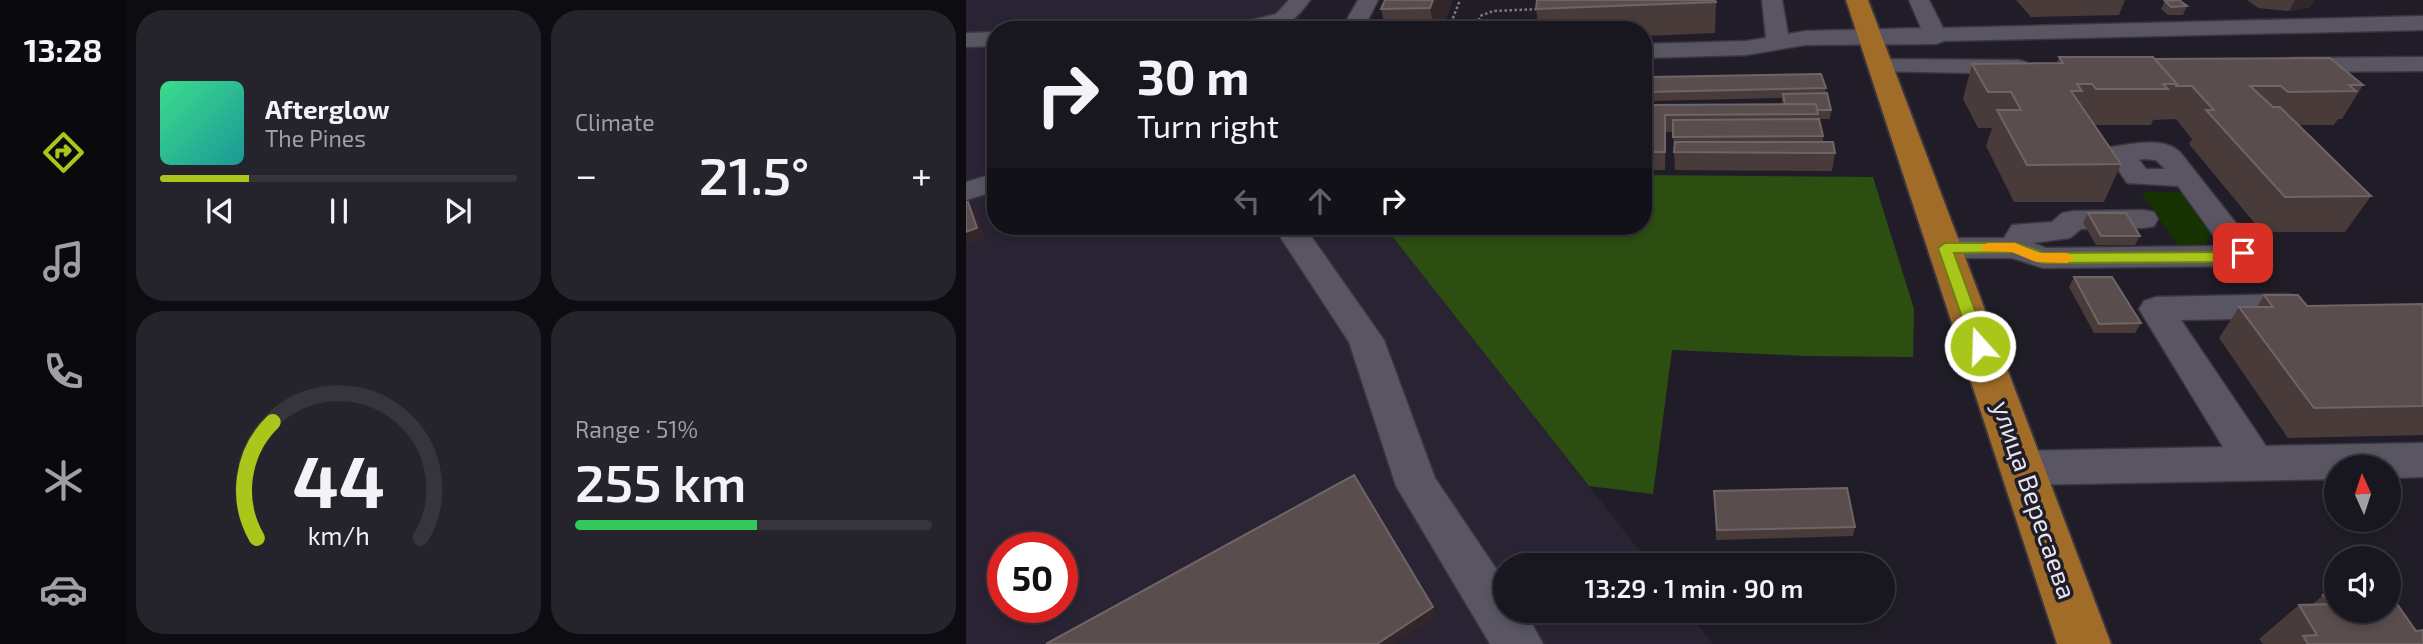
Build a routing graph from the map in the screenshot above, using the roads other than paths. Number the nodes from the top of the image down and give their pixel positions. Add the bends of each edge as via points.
1 (1300, 0) edge
2 (1368, 0) edge
3 (1772, 0) edge
4 (1857, 0) edge
5 (1919, 0) edge
6 (2333, 4) dead end
7 (2225, 8) dead end
8 (1276, 21) edge
9 (1357, 21) edge
10 (2423, 23) edge
11 (2364, 24) junction
12 (2250, 28) junction
13 (1936, 37) junction
14 (987, 39) edge
15 (966, 40) edge
16 (1778, 41) junction
17 (1652, 51) edge
18 (1877, 53) junction
19 (2423, 64) edge
20 (2263, 65) edge
21 (2037, 66) edge
22 (2185, 178) dead end
23 (987, 185) edge
24 (966, 191) edge
25 (2143, 219) dead end
26 (1294, 235) edge
27 (1945, 248) junction
28 (2015, 248) junction
29 (2316, 306) edge
30 (2423, 460) edge
31 (2255, 464) junction
32 (2023, 468) junction
33 (1518, 644) edge
34 (2084, 644) edge

1 - 8 lane via 1284,19
2 - 9 lane
3 - 16 lane
4 - 18 main road, улица Вересаева
5 - 13 lane
6 - 11 lane
7 - 12 lane
10 - 11 lane
11 - 12 lane
12 - 13 lane
13 - 18 lane
14 - 15 lane
16 - 17 lane via 1746,48
16 - 18 lane
18 - 21 lane
18 - 27 main road, улица Вересаева
19 - 20 lane
22 - 28 lane via 2244,256 2043,258
23 - 24 lane
25 - 28 lane via 2073,220 2059,231 2023,232
26 - 33 lane via 1366,340 1416,486
27 - 28 lane
27 - 32 main road, улица Вересаева
29 - 31 lane via 2156,309
30 - 31 lane
31 - 32 lane
32 - 34 main road, улица Вересаева

